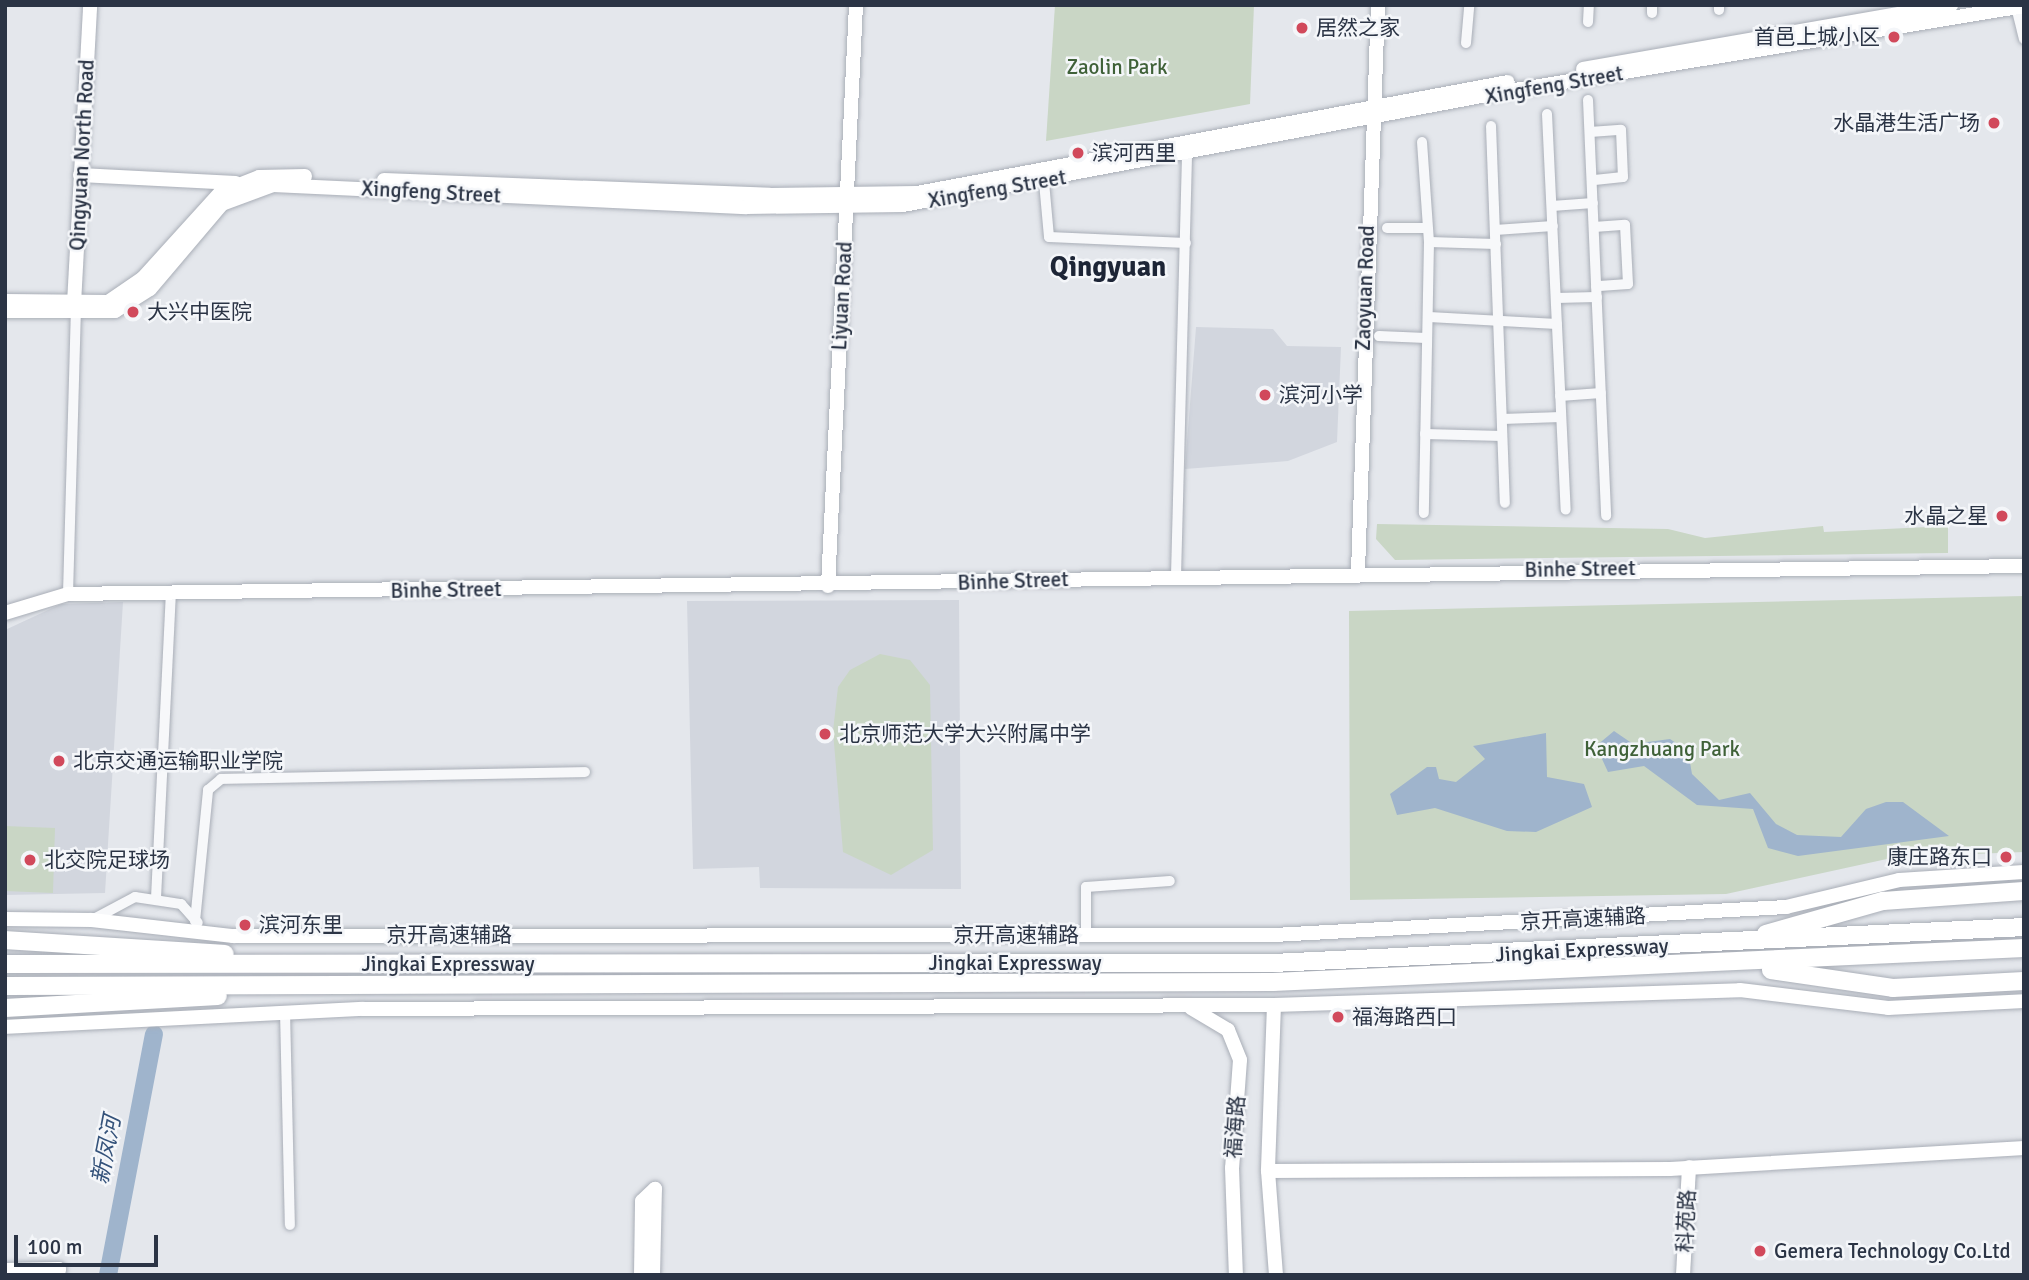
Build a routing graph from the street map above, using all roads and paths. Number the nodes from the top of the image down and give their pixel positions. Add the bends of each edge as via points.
1 (90, 5) edge
2 (856, 5) edge
3 (1378, 5) edge
4 (1469, 5) edge
5 (1589, 5) edge
6 (1951, 5) edge
7 (2020, 6) edge
8 (1588, 22) dead end
9 (2024, 39) edge
10 (1466, 43) dead end
11 (1588, 100) dead end
12 (1372, 113) junction
13 (1547, 114) dead end
14 (1491, 126) dead end
15 (1590, 132) junction
16 (1422, 142) dead end
17 (1187, 155) junction
18 (80, 175) junction
19 (1592, 180) junction
20 (1044, 181) junction
21 (241, 183) junction
22 (847, 202) junction
23 (1593, 203) junction
24 (1552, 206) junction
25 (1553, 226) junction
26 (1594, 227) junction
27 (1387, 228) dead end
28 (1425, 228) junction
29 (1495, 230) junction
30 (1429, 242) junction
31 (1186, 243) junction
32 (1496, 244) junction
33 (1596, 286) junction
34 (1597, 297) junction
35 (1556, 298) junction
36 (5, 301) edge
37 (77, 309) junction
38 (5, 311) edge
39 (1429, 317) junction
40 (1498, 321) junction
41 (1557, 324) junction
42 (1380, 336) dead end
43 (1426, 338) junction
44 (1601, 393) junction
45 (1560, 396) junction
46 (1561, 417) junction
47 (1502, 419) junction
48 (1425, 433) junction
49 (1502, 436) junction
50 (1505, 503) dead end
51 (1566, 510) dead end
52 (1424, 513) dead end
53 (1606, 516) dead end
54 (2024, 566) edge
55 (1358, 571) junction
56 (1176, 576) junction
57 (829, 579) junction
58 (171, 593) junction
59 (68, 594) junction
60 (5, 613) edge
61 (585, 772) dead end
62 (2024, 872) edge
63 (1170, 881) dead end
64 (2024, 891) edge
65 (155, 898) junction
66 (5, 919) edge
67 (92, 920) junction
68 (195, 921) junction
69 (2024, 927) edge
70 (207, 934) junction
71 (1086, 935) junction
72 (5, 940) edge
73 (1736, 943) junction
74 (180, 948) junction
75 (2024, 948) edge
76 (126, 954) junction
77 (5, 964) edge
78 (1733, 965) junction
79 (2024, 981) edge
80 (5, 986) edge
81 (126, 995) junction
82 (180, 1001) junction
83 (2024, 1001) edge
84 (1274, 1005) junction
85 (1186, 1006) junction
86 (5, 1008) edge
87 (285, 1011) junction
88 (5, 1027) edge
89 (2024, 1148) edge
90 (1689, 1167) junction
91 (1268, 1171) junction
92 (290, 1225) dead end
93 (5, 1270) edge
94 (59, 1272) edge
95 (641, 1275) edge
96 (653, 1275) edge
97 (1236, 1275) edge
98 (1276, 1275) edge
99 (1683, 1275) edge

1 - 18 main road, Qingyuan North Road
2 - 22 main road, Liyuan Road
3 - 12 main road, Zaoyuan Road
4 - 10 street
5 - 8 street
6 - 12 main road, Xingfeng Street
7 - 9 street
7 - 12 main road, Xingfeng Street
11 - 15 street
12 - 17 main road, Xingfeng Street
12 - 22 main road, Xingfeng Street
12 - 55 main road, Zaoyuan Road
13 - 24 street
14 - 29 street
15 - 19 street
15 - 19 street via 1621,130 1623,177
16 - 28 street
17 - 20 main road, Xingfeng Street
17 - 31 street
18 - 21 main road
18 - 37 main road, Qingyuan North Road
19 - 23 street
20 - 22 main road, Xingfeng Street via 903,205
20 - 31 street via 1049,237
21 - 22 main road, Xingfeng Street via 281,175
21 - 37 main road, Xingfeng Street via 203,206 122,295
22 - 37 main road, Xingfeng Street via 273,185 222,204 131,303
22 - 57 main road, Liyuan Road
23 - 24 street
23 - 26 street
24 - 25 street
25 - 29 street
25 - 35 street
26 - 33 street
26 - 33 street via 1625,225 1628,284
27 - 28 street
28 - 30 street
29 - 32 street
30 - 32 street
30 - 39 street
31 - 56 street
32 - 40 street
33 - 34 street
34 - 35 street
34 - 44 street
35 - 41 street
36 - 37 main road, Xingfeng Street
37 - 38 main road, Xingfeng Street
37 - 59 street
39 - 40 street
39 - 43 street
40 - 41 street
40 - 47 street
41 - 45 street
42 - 43 street
43 - 48 street
44 - 45 street
44 - 53 street
45 - 46 street
46 - 47 street
46 - 51 street
47 - 49 street
48 - 49 street
48 - 52 street
49 - 50 street
54 - 55 main road, Binhe Street
55 - 56 main road, Binhe Street
56 - 57 main road, Binhe Street
57 - 58 main road, Binhe Street
58 - 59 main road, Binhe Street
58 - 65 street
59 - 60 main road, Binhe Street
61 - 68 street via 221,779 208,790
62 - 71 main road, 京开高速辅路 via 1899,880 1786,907 1721,912 1274,935
63 - 71 street via 1086,887
64 - 73 highway via 1882,901
65 - 67 street via 135,897
65 - 68 street via 181,904
66 - 67 main road, 京开高速辅路
67 - 74 main road, 京开高速辅路 via 127,924
68 - 70 street
69 - 73 highway, Jingkai Expressway
70 - 71 main road, 京开高速辅路
70 - 74 main road, 京开高速辅路
72 - 76 highway
73 - 74 highway, Jingkai Expressway via 1273,963 321,964
74 - 76 highway, Jingkai Expressway
75 - 78 highway, Jingkai Expressway
76 - 77 highway
78 - 79 highway via 1894,988
78 - 82 highway, Jingkai Expressway via 1273,982 320,986
80 - 81 highway
81 - 82 highway, Jingkai Expressway
81 - 86 highway
82 - 87 main road
82 - 88 main road via 127,1024
83 - 84 main road via 1888,1008 1740,990
84 - 85 main road
84 - 91 main road, 福海路
85 - 87 main road
85 - 97 main road, 福海路 via 1228,1030 1240,1060 1232,1168
87 - 92 street
89 - 90 main road
90 - 91 main road
90 - 99 main road, 科苑路
91 - 98 main road, 福海路
93 - 94 main road
95 - 96 main road via 642,1201 655,1189

